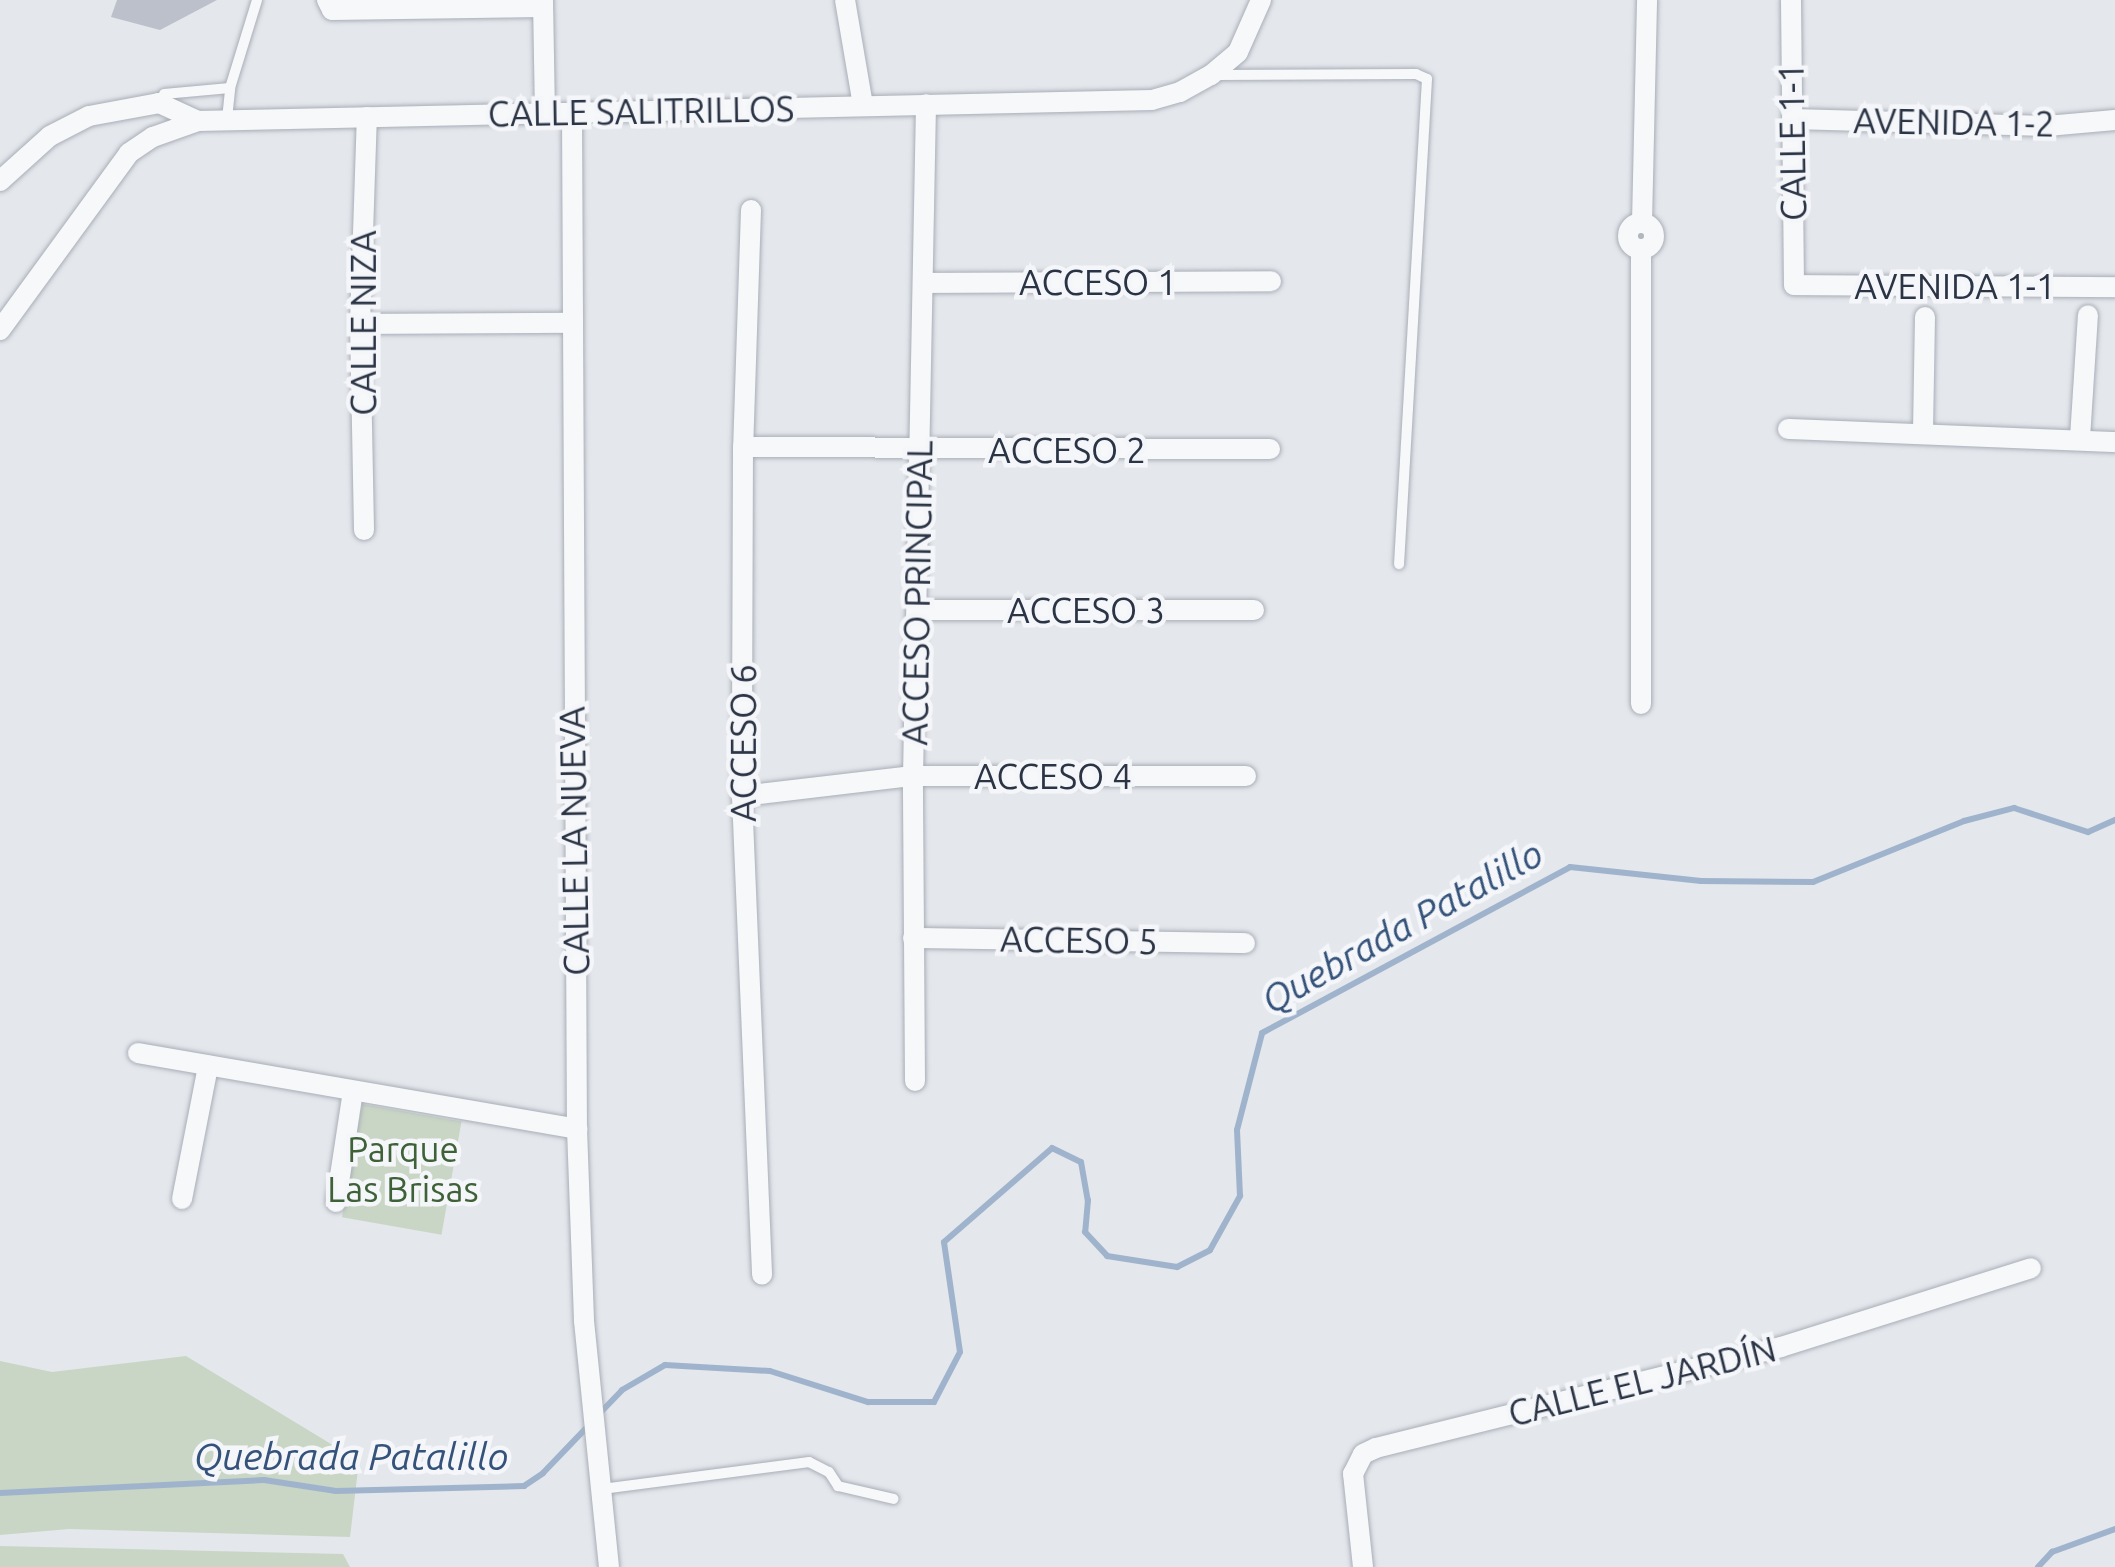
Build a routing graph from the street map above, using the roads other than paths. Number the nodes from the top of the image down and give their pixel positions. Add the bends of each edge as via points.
1 (257, 0) edge
2 (327, 0) edge
3 (845, 0) edge
4 (1648, 0) edge
5 (1790, 0) edge
6 (544, 3) edge
7 (1261, 4) edge
8 (1210, 75) junction
9 (230, 88) junction
10 (164, 94) dead end
11 (926, 104) junction
12 (863, 105) junction
13 (572, 113) junction
14 (545, 114) junction
15 (367, 117) junction
16 (227, 119) junction
17 (1792, 119) junction
18 (2115, 120) edge
19 (198, 121) junction
20 (0, 181) edge
21 (751, 210) dead end
22 (1270, 282) dead end
23 (926, 283) junction
24 (1794, 285) joint
25 (2115, 287) edge
26 (2088, 315) dead end
27 (1925, 316) dead end
28 (570, 323) junction
29 (360, 324) junction
30 (0, 330) edge
31 (1788, 428) dead end
32 (1924, 431) junction
33 (2080, 438) junction
34 (2115, 442) edge
35 (743, 447) junction
36 (920, 450) junction
37 (1270, 450) dead end
38 (364, 530) dead end
39 (1398, 564) dead end
40 (917, 610) junction
41 (1254, 610) dead end
42 (1642, 704) dead end
43 (913, 776) junction
44 (1246, 776) dead end
45 (742, 796) junction
46 (913, 938) junction
47 (1245, 943) dead end
48 (138, 1054) dead end
49 (208, 1066) junction
50 (915, 1081) dead end
51 (353, 1091) junction
52 (577, 1129) junction
53 (182, 1199) dead end
54 (336, 1202) dead end
55 (2031, 1268) dead end
56 (762, 1275) dead end
57 (602, 1489) junction
58 (894, 1499) dead end
59 (608, 1567) edge
60 (1362, 1567) edge

1 - 9 lane
2 - 6 street via 332,10
3 - 12 street
4 - 42 street via 1642,223 1654,237 1641,249
5 - 17 street, CALLE 1-1
6 - 14 street
7 - 8 street, CALLE SALITRILLOS via 1238,52
8 - 11 street, CALLE SALITRILLOS via 1152,100
8 - 39 lane via 1416,74 1427,80
9 - 10 lane
9 - 16 lane
11 - 12 street, CALLE SALITRILLOS
11 - 23 street, ACCESO PRINCIPAL
12 - 13 street, CALLE SALITRILLOS
13 - 14 street, CALLE SALITRILLOS
13 - 28 street, CALLE LA NUEVA
14 - 15 street, CALLE SALITRILLOS
15 - 16 street, CALLE SALITRILLOS
15 - 29 street, CALLE NIZA
16 - 19 street, CALLE SALITRILLOS
17 - 18 street, AVENIDA 1-2 via 2047,126
17 - 24 street, CALLE 1-1
19 - 20 street, CALLE SALITRILLOS via 158,103 89,116 50,136
19 - 30 street via 129,153
21 - 35 street, ACCESO 6
22 - 23 street, ACCESO 1
23 - 36 street, ACCESO PRINCIPAL
24 - 25 street, AVENIDA 1-1
26 - 33 street
27 - 32 street
28 - 29 street
28 - 52 street, CALLE LA NUEVA
29 - 38 street, CALLE NIZA
31 - 32 street
32 - 33 street
33 - 34 street
35 - 36 street, ACCESO 2
35 - 45 street, ACCESO 6
36 - 37 street, ACCESO 2
36 - 40 street, ACCESO PRINCIPAL
40 - 41 street, ACCESO 3
40 - 43 street, ACCESO PRINCIPAL
43 - 44 street, ACCESO 4
43 - 45 street, ACCESO 4
43 - 46 street, ACCESO PRINCIPAL
45 - 56 street, ACCESO 6
46 - 47 street, ACCESO 5
46 - 50 street, ACCESO PRINCIPAL
48 - 49 street
49 - 51 street
49 - 53 street
51 - 52 street
51 - 54 street
52 - 57 street, CALLE LA NUEVA via 584,1321
55 - 60 street, CALLE EL JARDÍN via 1781,1347 1376,1448 1363,1454 1353,1474
57 - 58 lane via 809,1462 829,1472 838,1486
57 - 59 street, CALLE LA NUEVA

